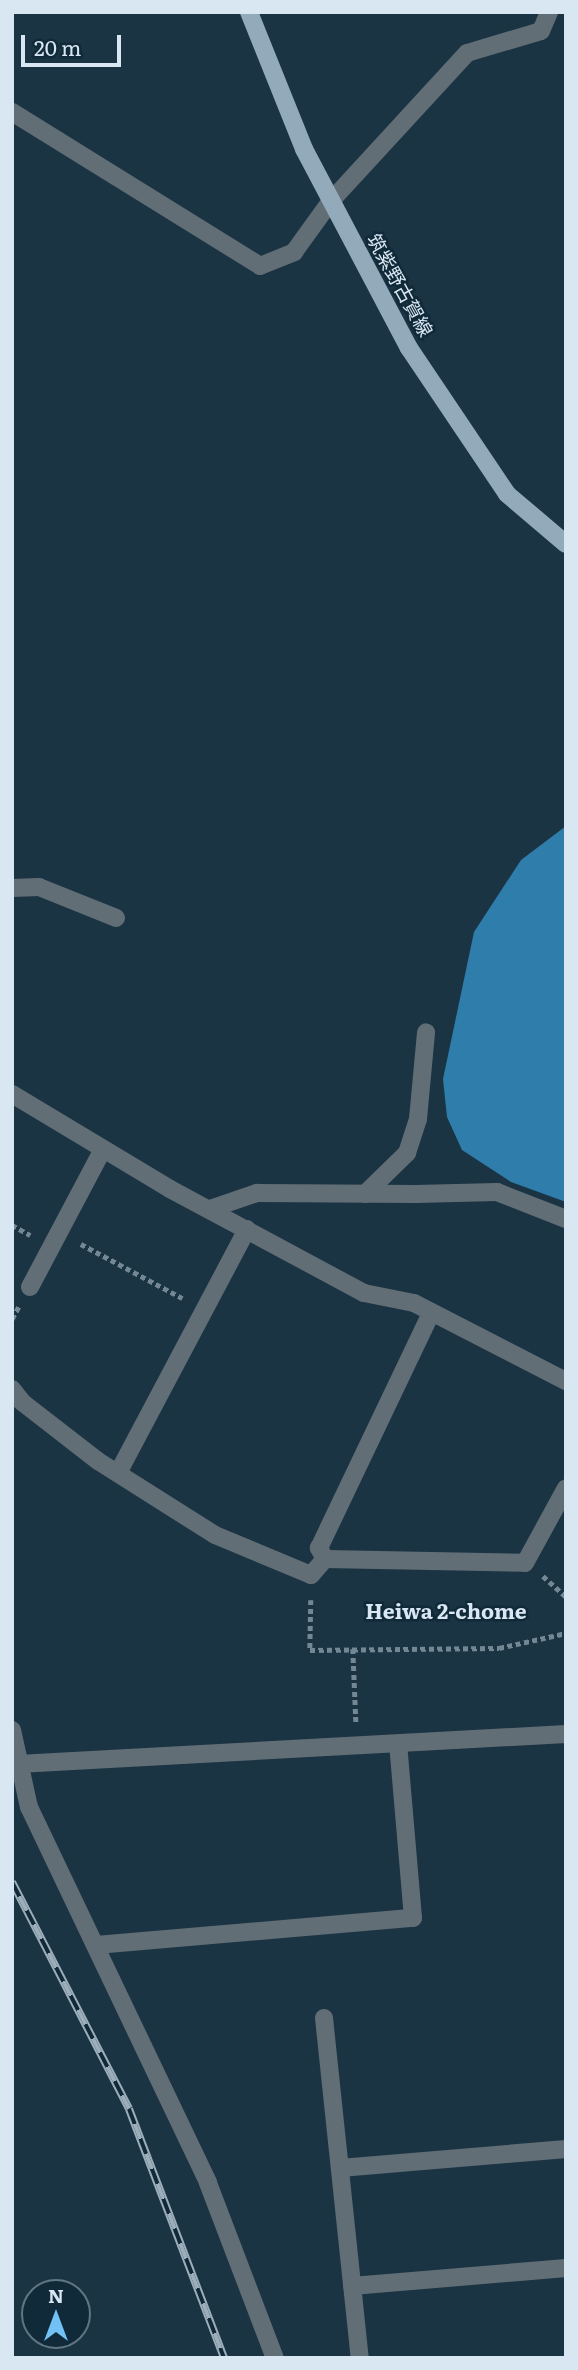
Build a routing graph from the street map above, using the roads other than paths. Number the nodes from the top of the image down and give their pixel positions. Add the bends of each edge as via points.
1 (249, 12) edge
2 (549, 12) edge
3 (12, 112) edge
4 (330, 202) junction
5 (566, 544) edge
6 (12, 888) edge
7 (116, 918) dead end
8 (426, 1032) dead end
9 (12, 1094) edge
10 (103, 1149) junction
11 (365, 1194) junction
12 (210, 1209) junction
13 (566, 1219) edge
14 (247, 1229) junction
15 (30, 1287) dead end
16 (431, 1312) junction
17 (566, 1381) edge
18 (12, 1389) edge
19 (118, 1473) junction
20 (566, 1488) edge
21 (325, 1559) junction
22 (12, 1730) edge
23 (566, 1734) edge
24 (398, 1744) junction
25 (18, 1764) junction
26 (96, 1945) junction
27 (324, 2018) dead end
28 (566, 2149) edge
29 (340, 2168) junction
30 (566, 2268) edge
31 (352, 2286) junction
32 (275, 2358) edge
33 (360, 2358) edge

1 - 4 main road, 筑紫野古賀線
2 - 4 street via 541,32 467,53
3 - 4 street via 260,266 294,252
4 - 5 main road, 筑紫野古賀線 via 409,348 507,494
6 - 7 street via 39,887
8 - 11 street via 418,1119 407,1153
9 - 10 street
10 - 12 street
10 - 15 street
11 - 12 street via 257,1193
11 - 13 street via 497,1192
12 - 14 street
14 - 16 street via 364,1293 414,1303
14 - 19 street
16 - 17 street
16 - 21 street via 319,1548
18 - 19 street via 22,1402
19 - 21 street via 215,1535 311,1575
20 - 21 street via 525,1563
22 - 25 street
23 - 24 street
24 - 25 street
24 - 26 street via 413,1918
25 - 26 street via 29,1807
26 - 32 street via 208,2183
27 - 29 street
28 - 29 street
29 - 31 street
30 - 31 street
31 - 33 street

